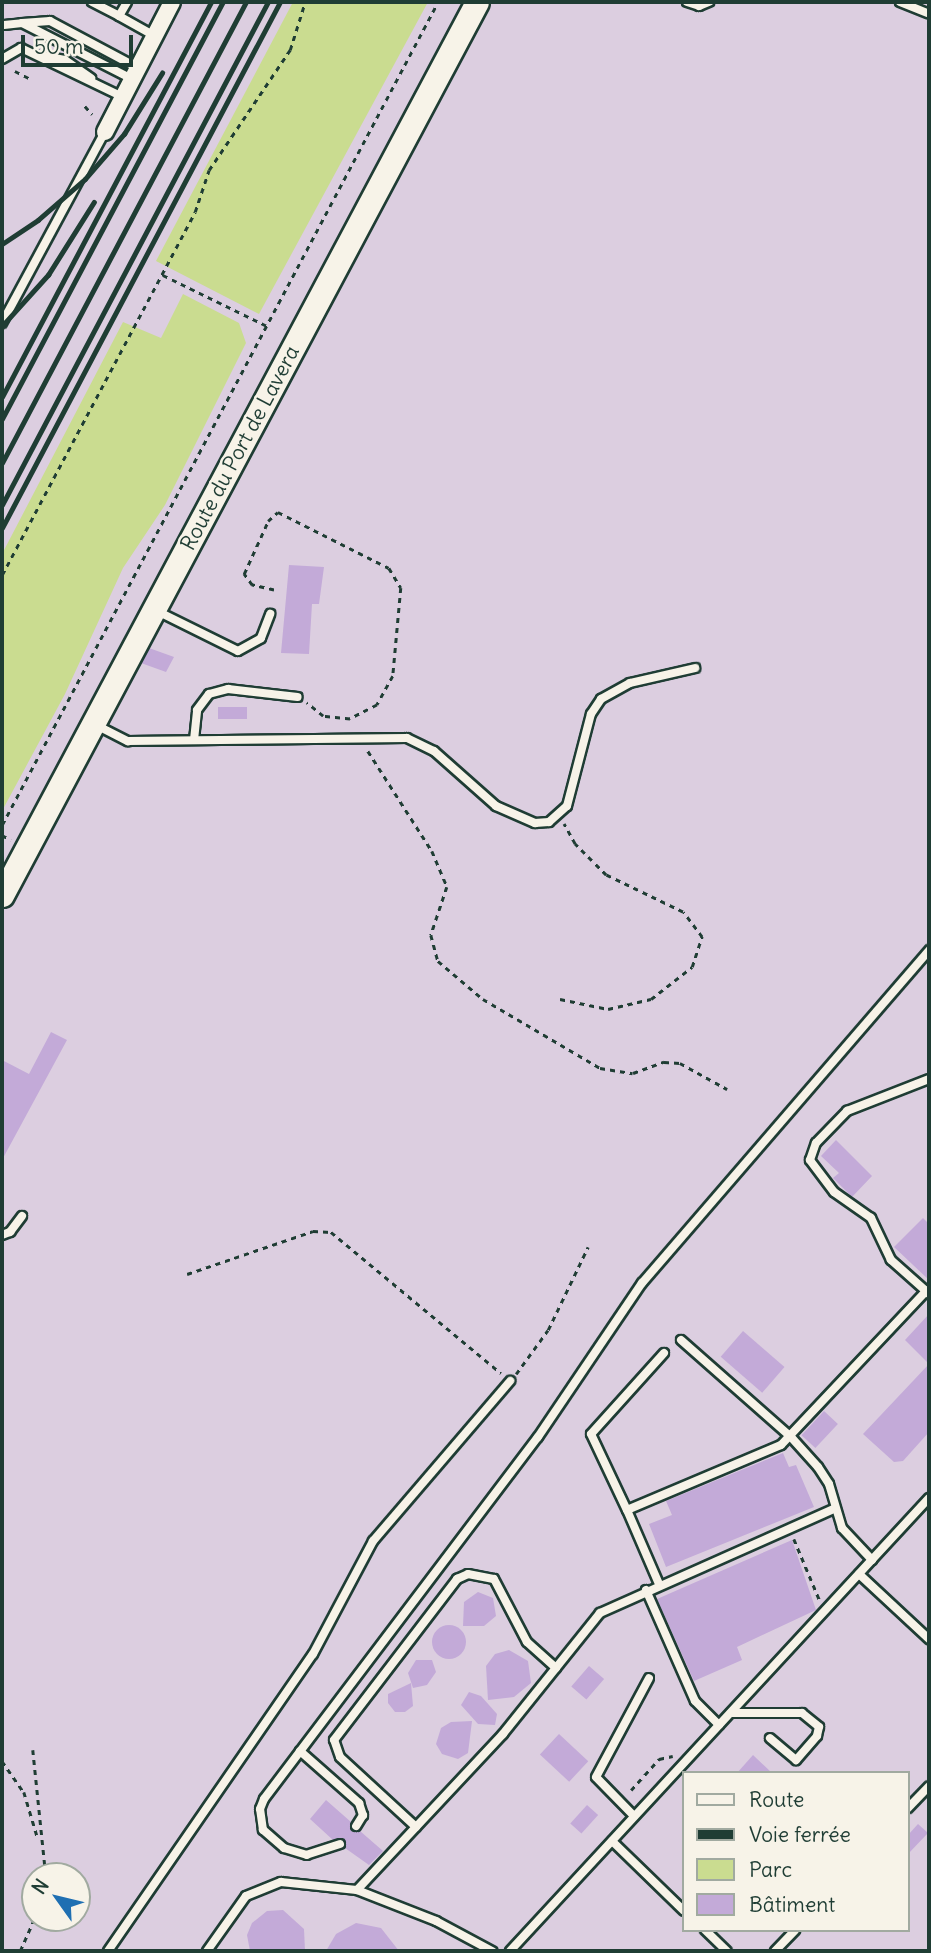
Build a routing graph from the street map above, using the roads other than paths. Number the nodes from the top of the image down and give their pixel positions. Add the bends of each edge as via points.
1 (92, 2) edge
2 (127, 2) edge
3 (172, 2) edge
4 (477, 2) edge
5 (687, 2) edge
6 (709, 2) edge
7 (900, 2) edge
8 (913, 4) edge
9 (929, 14) edge
10 (119, 16) junction
11 (2, 26) edge
12 (155, 36) junction
13 (2, 59) edge
14 (135, 73) junction
15 (123, 97) junction
16 (104, 132) joint
17 (2, 323) edge
18 (154, 610) junction
19 (270, 614) dead end
20 (695, 668) dead end
21 (298, 697) road end
22 (93, 723) junction
23 (194, 740) junction
24 (2, 895) edge
25 (929, 950) edge
26 (929, 1079) edge
27 (22, 1216) dead end
28 (2, 1235) edge
29 (928, 1292) edge
30 (681, 1340) dead end
31 (664, 1353) dead end
32 (510, 1381) road end
33 (791, 1437) junction
34 (929, 1498) edge
35 (834, 1509) junction
36 (627, 1510) junction
37 (872, 1560) junction
38 (859, 1574) junction
39 (659, 1584) junction
40 (646, 1590) junction
41 (929, 1639) edge
42 (556, 1668) junction
43 (649, 1678) dead end
44 (730, 1713) junction
45 (719, 1725) junction
46 (770, 1738) dead end
47 (300, 1751) junction
48 (929, 1786) edge
49 (910, 1806) edge
50 (634, 1816) junction
51 (356, 1826) dead end
52 (416, 1827) junction
53 (612, 1841) junction
54 (340, 1844) dead end
55 (357, 1890) junction
56 (682, 1909) edge
57 (707, 1932) edge
58 (792, 1932) edge
59 (108, 1951) edge
60 (207, 1951) edge
61 (492, 1951) edge
62 (510, 1951) edge
63 (727, 1951) edge
64 (775, 1951) edge

1 - 10 lane
2 - 10 lane
3 - 12 street
4 - 18 street, Route du Port de Lavera
5 - 6 lane via 699,6
7 - 8 lane
8 - 9 lane
10 - 12 lane
11 - 14 lane via 50,21
12 - 14 street
13 - 15 lane via 15,48 43,56
14 - 15 street
15 - 16 street
16 - 17 lane
18 - 19 lane via 237,651 261,638
18 - 22 street, Route du Port de Lavera
20 - 23 lane via 630,683 601,699 591,714 567,806 558,816 534,823 496,806 419,742 363,738
21 - 23 lane via 228,689 209,694 197,710
22 - 23 lane via 128,741
22 - 24 street, Route du Port de Lavera
25 - 47 lane via 642,1283 538,1437
26 - 29 lane via 847,1111 816,1143 810,1160 828,1187 871,1218 891,1260
27 - 28 lane
29 - 33 lane
30 - 33 lane
31 - 36 lane via 591,1434
32 - 59 lane via 373,1541 313,1654
33 - 35 lane via 824,1475
33 - 36 lane
34 - 37 lane
35 - 37 lane via 842,1528
35 - 39 lane
36 - 39 lane
37 - 38 lane
38 - 41 lane
38 - 44 lane
39 - 40 lane
40 - 42 lane via 600,1613
40 - 45 lane via 695,1701
42 - 52 lane via 503,1734
42 - 52 lane via 527,1642 494,1579 468,1574 457,1579 334,1740 340,1757
43 - 50 lane via 596,1777
44 - 45 lane
44 - 46 lane via 802,1713 819,1727 817,1736 796,1760
45 - 50 lane
47 - 51 lane via 359,1803 363,1815
47 - 54 lane via 264,1799 262,1830 284,1848 307,1855
48 - 49 lane
50 - 53 lane
52 - 55 lane
53 - 56 lane
53 - 62 lane
55 - 60 lane via 281,1882 258,1888 235,1908
55 - 61 lane via 436,1921
57 - 63 lane
58 - 64 lane

